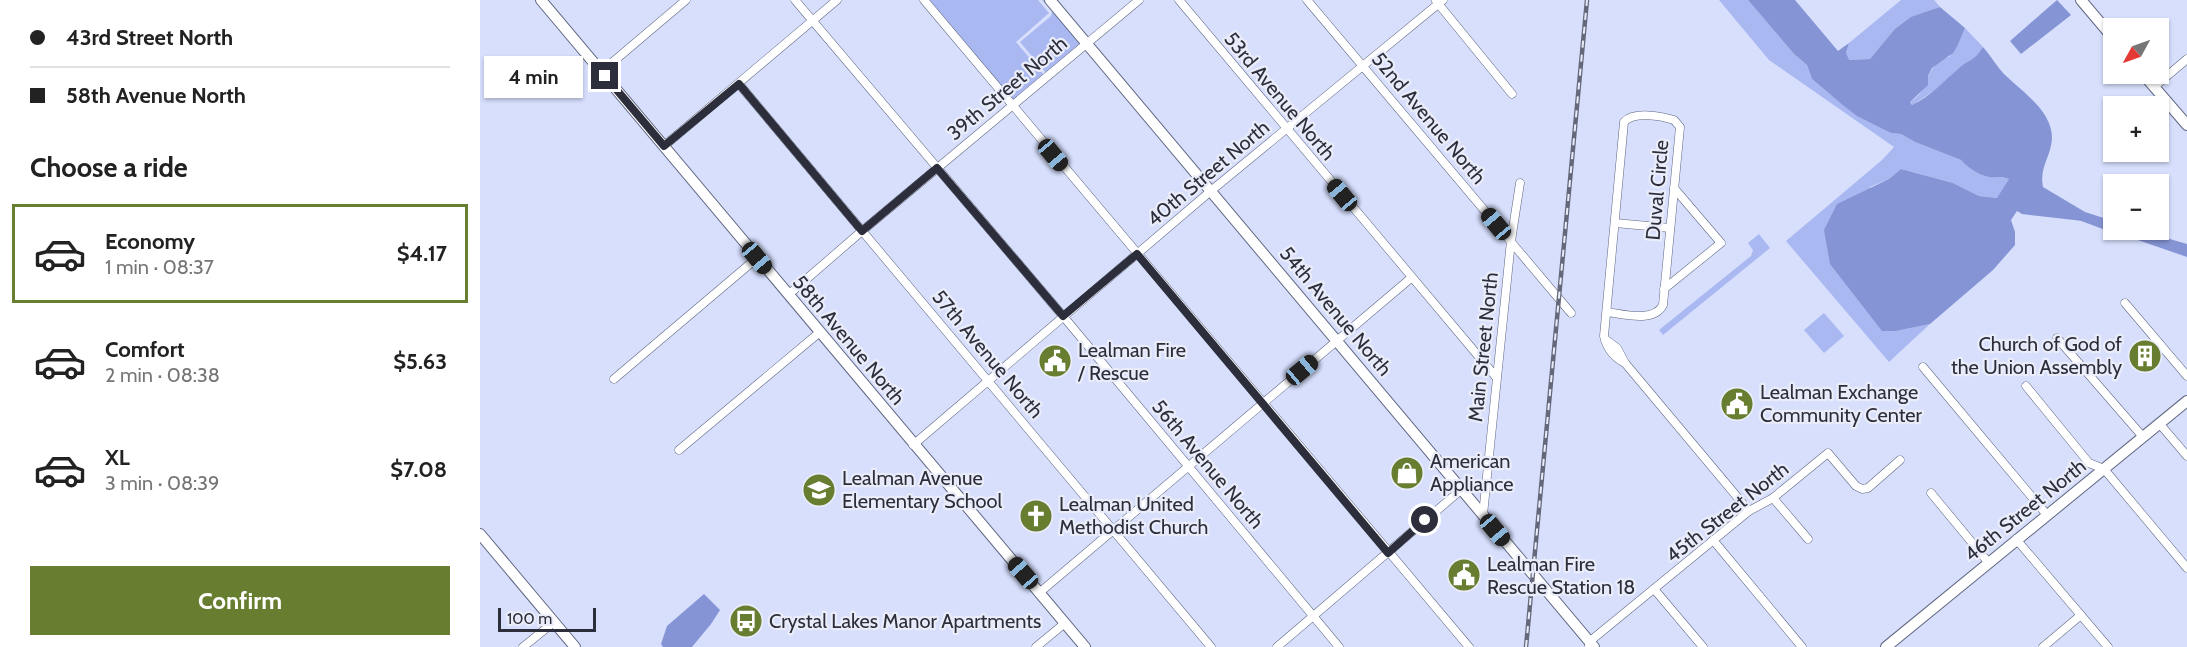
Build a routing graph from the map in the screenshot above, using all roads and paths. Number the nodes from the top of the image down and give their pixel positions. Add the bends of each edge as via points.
1 (541, 0) edge
2 (686, 0) edge
3 (795, 0) edge
4 (837, 0) edge
5 (924, 0) edge
6 (1050, 0) edge
7 (1139, 0) edge
8 (1179, 0) edge
9 (1307, 0) edge
10 (2081, 0) edge
11 (1439, 1) edge
12 (812, 21) junction
13 (2103, 26) edge
14 (1086, 43) junction
15 (2187, 59) edge
16 (1363, 66) junction
17 (602, 72) junction
18 (739, 84) junction
19 (2151, 84) edge
20 (2154, 87) junction
21 (1512, 94) dead end
22 (1012, 106) junction
23 (2187, 125) edge
24 (1287, 129) junction
25 (664, 146) junction
26 (937, 168) junction
27 (1520, 183) dead end
28 (1674, 188) junction
29 (1212, 190) junction
30 (1615, 223) junction
31 (1670, 228) junction
32 (862, 231) junction
33 (1511, 241) junction
34 (1137, 254) junction
35 (757, 258) junction
36 (1411, 278) junction
37 (1665, 289) junction
38 (788, 295) junction
39 (2125, 303) dead end
40 (1607, 312) junction
41 (1571, 313) dead end
42 (1063, 316) junction
43 (820, 332) junction
44 (2057, 338) dead end
45 (1337, 340) junction
46 (1923, 367) dead end
47 (2187, 376) edge
48 (1496, 377) junction
49 (614, 379) dead end
50 (989, 380) junction
51 (2026, 386) dead end
52 (2187, 401) edge
53 (1263, 404) junction
54 (2159, 423) junction
55 (2143, 437) junction
56 (913, 445) junction
57 (679, 450) dead end
58 (2187, 456) edge
59 (1900, 460) dead end
60 (1189, 467) junction
61 (2104, 469) junction
62 (1461, 489) junction
63 (1931, 494) dead end
64 (1773, 498) junction
65 (1749, 511) junction
66 (1483, 515) junction
67 (2047, 515) junction
68 (1114, 530) junction
69 (480, 534) edge
70 (1808, 539) dead end
71 (2016, 539) junction
72 (1713, 540) junction
73 (1388, 553) junction
74 (1988, 562) junction
75 (2187, 568) edge
76 (1654, 589) junction
77 (1039, 593) junction
78 (2081, 615) junction
79 (1313, 617) junction
80 (554, 622) junction
81 (1065, 623) junction
82 (1591, 645) edge
83 (524, 647) edge
84 (575, 647) edge
85 (1036, 647) edge
86 (1085, 647) edge
87 (1211, 647) edge
88 (1277, 647) edge
89 (1339, 647) edge
90 (1469, 647) edge
91 (1702, 647) edge
92 (1802, 647) edge
93 (1886, 647) edge
94 (2043, 647) edge
95 (2108, 647) edge

1 - 17 street, 58th Avenue North
2 - 17 street
3 - 12 street, 56th Avenue North
4 - 12 street
5 - 22 street
6 - 14 street, 54th Avenue North
7 - 14 street, 39th Street North
8 - 24 street, 53rd Avenue North
9 - 16 street, 52nd Avenue North
10 - 13 street
11 - 16 street, 40th Street North
11 - 21 street
12 - 18 street
12 - 26 street, 56th Avenue North
14 - 22 street, 39th Street North
14 - 29 street, 54th Avenue North
15 - 20 street
16 - 24 street, 40th Street North
16 - 33 street, 52nd Avenue North
17 - 25 street, 58th Avenue North
18 - 25 street
18 - 32 street, 57th Avenue North
19 - 20 street
20 - 23 street
22 - 26 street, 39th Street North
22 - 34 street
24 - 29 street, 40th Street North
24 - 36 street, 53rd Avenue North
25 - 35 street, 58th Avenue North
26 - 32 street, 39th Street North
26 - 42 street, 56th Avenue North
27 - 33 street, Main Street North
28 - 30 street, Duval Circle via 1680,127 1677,122 1635,115 1627,118
28 - 31 street, Duval Circle
28 - 37 street via 1721,243
29 - 34 street, 40th Street North
29 - 45 street, 54th Avenue North
30 - 31 street
30 - 40 street, Duval Circle
31 - 37 street, Duval Circle
32 - 38 street, 39th Street North
32 - 50 street, 57th Avenue North
33 - 41 street, 52nd Avenue North
33 - 48 street, Main Street North
34 - 42 street, 40th Street North
34 - 53 street
35 - 38 street, 58th Avenue North
35 - 49 street
36 - 45 street
36 - 48 street, 53rd Avenue North
37 - 40 street, Duval Circle via 1662,309 1653,315
38 - 43 street, 58th Avenue North
39 - 47 street
40 - 65 street, Duval Circle via 1605,337 1612,354 1625,363
42 - 50 street, 40th Street North
42 - 60 street, 56th Avenue North
43 - 56 street, 58th Avenue North
43 - 57 street
44 - 55 street
45 - 53 street
45 - 62 street, 54th Avenue North
46 - 67 street
48 - 66 street, Main Street North
50 - 56 street, 40th Street North
50 - 68 street, 57th Avenue North
51 - 61 street via 2089,463
52 - 54 street, 46th Street North
53 - 60 street
53 - 73 street
54 - 55 street, 46th Street North
54 - 58 street
55 - 61 street, 46th Street North
56 - 77 street, 58th Avenue North
59 - 64 street, 45th Street North via 1862,489 1828,453
60 - 68 street
60 - 79 street, 56th Avenue North
61 - 67 street, 46th Street North
61 - 75 street
62 - 66 street, 54th Avenue North
62 - 73 street
63 - 74 street
64 - 65 street, 45th Street North
64 - 70 street
65 - 72 street, 45th Street North
66 - 82 street, 54th Avenue North
67 - 71 street, 46th Street North
68 - 77 street
68 - 87 street, 57th Avenue North
69 - 80 street
71 - 74 street, 46th Street North
71 - 78 street
72 - 76 street, 45th Street North
72 - 92 street
73 - 79 street
73 - 90 street
74 - 93 street, 46th Street North
76 - 82 street, 45th Street North
76 - 91 street
77 - 81 street, 58th Avenue North
78 - 94 street
78 - 95 street
79 - 88 street
79 - 89 street, 56th Avenue North
80 - 83 street
80 - 84 street
81 - 85 street
81 - 86 street, 58th Avenue North

